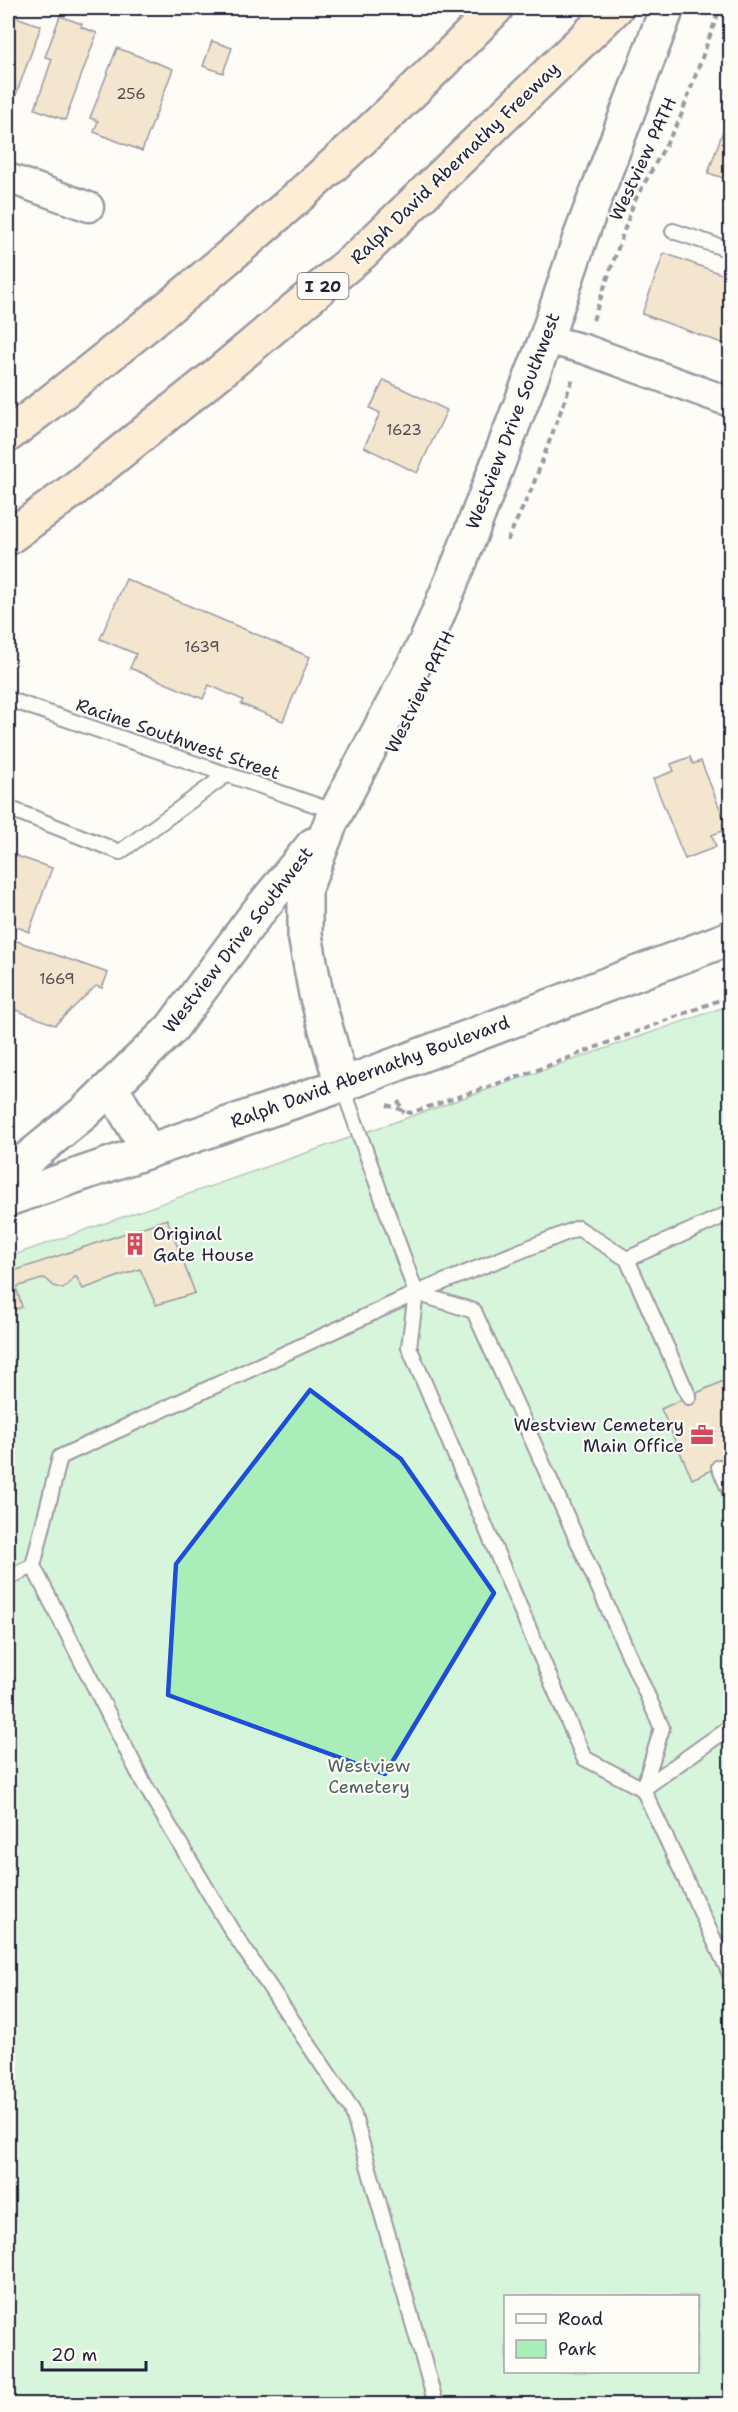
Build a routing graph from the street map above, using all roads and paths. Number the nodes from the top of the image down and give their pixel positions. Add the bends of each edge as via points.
1 (496, 8) edge
2 (616, 8) edge
3 (667, 8) edge
4 (720, 8) edge
5 (8, 178) edge
6 (89, 207) dead end
7 (673, 231) dead end
8 (730, 250) edge
9 (592, 322) dead end
10 (546, 339) junction
11 (576, 370) dead end
12 (730, 402) edge
13 (8, 435) edge
14 (8, 538) edge
15 (502, 552) dead end
16 (8, 699) edge
17 (226, 775) junction
18 (8, 808) edge
19 (334, 817) junction
20 (730, 938) edge
21 (730, 996) edge
22 (342, 1085) junction
23 (111, 1087) junction
24 (404, 1113) dead end
25 (148, 1150) junction
26 (8, 1175) edge
27 (8, 1199) edge
28 (730, 1213) edge
29 (627, 1259) junction
30 (416, 1293) junction
31 (689, 1397) dead end
32 (719, 1467) dead end
33 (730, 1492) edge
34 (33, 1566) junction
35 (8, 1578) edge
36 (730, 1727) edge
37 (643, 1790) junction
38 (730, 1974) edge
39 (436, 2404) edge

1 - 13 highway via 436,69 258,232 171,307
2 - 14 highway, Ralph David Abernathy Freeway / I 20 via 362,253 192,395
3 - 10 street, Westview Drive Southwest
4 - 9 path, Westview PATH via 679,121 634,202
5 - 6 street
7 - 8 lane
10 - 12 street
10 - 19 street, Westview Drive Southwest via 427,640
11 - 15 path via 532,488
16 - 17 lane, Racine Southwest Street
17 - 18 lane via 120,852
17 - 19 lane, Racine Southwest Street
19 - 22 street, Westview Drive Southwest via 305,889 306,934 316,994
19 - 23 street, Westview Drive Southwest via 171,1029
20 - 22 street, Ralph David Abernathy Boulevard
21 - 24 path via 529,1073
22 - 25 street, Ralph David Abernathy Boulevard
22 - 30 lane
23 - 25 street
23 - 26 street, Westview Drive Southwest
25 - 27 street, Ralph David Abernathy Boulevard
28 - 29 lane
29 - 30 lane via 578,1228
29 - 31 lane
30 - 34 lane via 60,1458
30 - 37 lane via 409,1347 584,1758
30 - 37 lane via 474,1311 662,1728
32 - 33 lane
34 - 35 lane
34 - 39 lane via 143,1782 232,1931 352,2109
36 - 37 lane
37 - 38 lane

